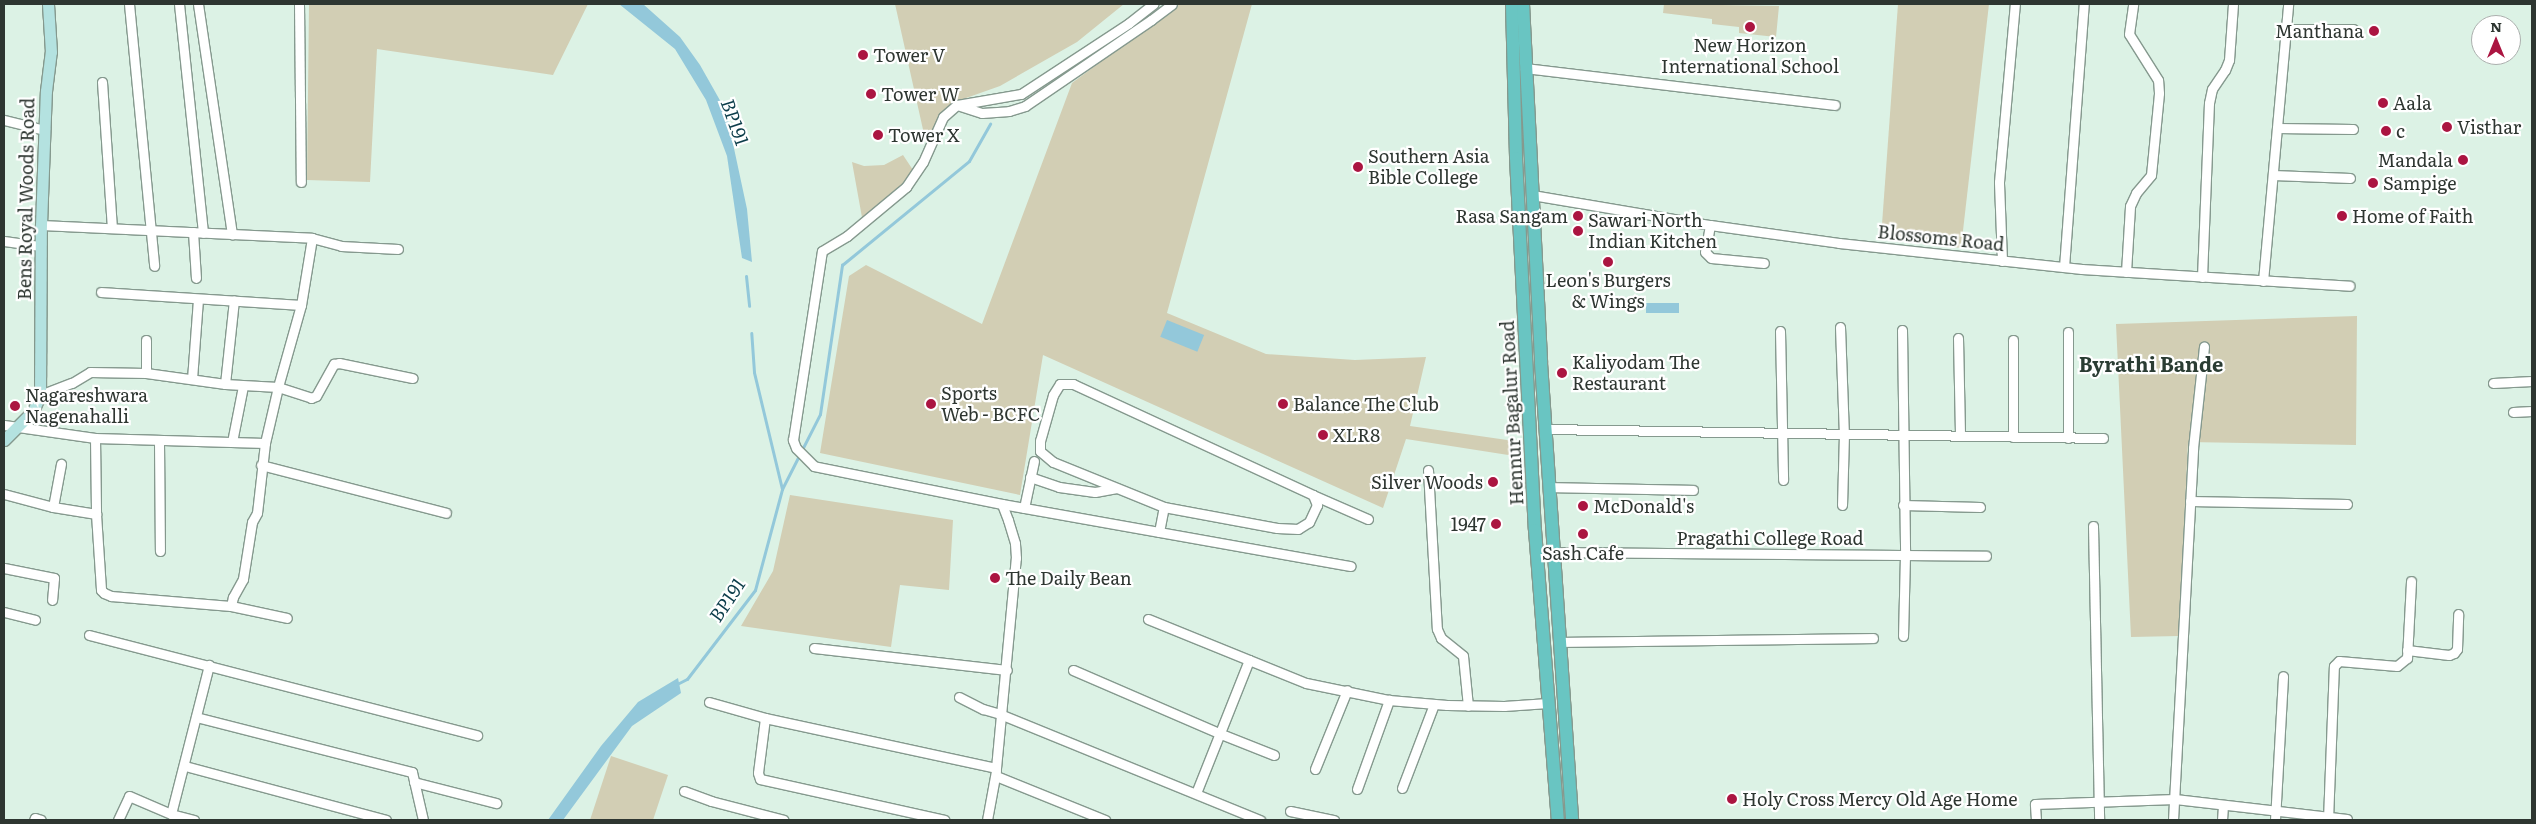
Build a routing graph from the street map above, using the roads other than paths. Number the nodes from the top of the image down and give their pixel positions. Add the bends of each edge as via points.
1 (48, 4) edge
2 (130, 4) edge
3 (179, 4) edge
4 (198, 4) edge
5 (299, 4) edge
6 (1153, 4) edge
7 (1172, 4) edge
8 (1512, 4) edge
9 (1523, 4) edge
10 (2015, 4) edge
11 (2084, 4) edge
12 (2133, 4) edge
13 (2233, 4) edge
14 (2288, 4) edge
15 (2286, 28) junction
16 (2353, 29) dead end
17 (1525, 68) junction
18 (102, 82) dead end
19 (957, 105) junction
20 (1835, 106) dead end
21 (4, 120) edge
22 (2277, 128) junction
23 (2353, 129) dead end
24 (45, 130) junction
25 (1516, 158) junction
26 (1530, 158) junction
27 (2273, 176) junction
28 (2350, 178) dead end
29 (301, 182) dead end
30 (1532, 195) junction
31 (41, 225) junction
32 (1710, 226) junction
33 (112, 228) junction
34 (149, 230) junction
35 (193, 232) junction
36 (203, 233) junction
37 (232, 234) junction
38 (312, 238) junction
39 (4, 241) edge
40 (42, 246) junction
41 (398, 249) dead end
42 (2002, 261) junction
43 (1764, 263) dead end
44 (154, 266) dead end
45 (2064, 267) junction
46 (2126, 272) junction
47 (2202, 277) junction
48 (196, 278) dead end
49 (2263, 280) junction
50 (2349, 286) dead end
51 (101, 292) dead end
52 (198, 299) junction
53 (234, 300) junction
54 (301, 305) junction
55 (1840, 326) dead end
56 (1902, 330) dead end
57 (1780, 331) dead end
58 (2068, 332) dead end
59 (1958, 338) dead end
60 (146, 340) dead end
61 (2013, 340) dead end
62 (2204, 347) dead end
63 (146, 372) junction
64 (412, 378) dead end
65 (192, 379) junction
66 (2532, 381) edge
67 (2493, 382) dead end
68 (225, 384) junction
69 (243, 386) junction
70 (278, 387) junction
71 (40, 394) junction
72 (2532, 411) edge
73 (2512, 412) dead end
74 (4, 425) edge
75 (17, 427) junction
76 (1545, 429) junction
77 (1782, 433) junction
78 (1844, 434) junction
79 (1902, 435) junction
80 (1960, 436) junction
81 (2013, 437) junction
82 (95, 438) junction
83 (2068, 438) junction
84 (2103, 438) dead end
85 (4, 440) edge
86 (159, 442) junction
87 (232, 442) junction
88 (265, 444) junction
89 (1034, 461) dead end
90 (61, 464) dead end
91 (262, 465) junction
92 (1428, 470) dead end
93 (1030, 478) junction
94 (1783, 480) dead end
95 (1549, 487) junction
96 (1117, 488) junction
97 (1693, 490) dead end
98 (4, 494) edge
99 (1313, 495) junction
100 (2190, 501) junction
101 (1002, 504) junction
102 (2347, 504) dead end
103 (1842, 505) dead end
104 (1903, 505) junction
105 (53, 507) junction
106 (1164, 507) junction
107 (1980, 507) dead end
108 (1024, 508) junction
109 (446, 513) dead end
110 (96, 514) junction
111 (1368, 519) dead end
112 (2092, 526) dead end
113 (1158, 532) junction
114 (160, 551) dead end
115 (1554, 552) junction
116 (1905, 555) junction
117 (1986, 556) dead end
118 (1351, 566) dead end
119 (4, 568) edge
120 (2411, 581) dead end
121 (52, 600) dead end
122 (231, 606) junction
123 (4, 612) edge
124 (2458, 614) dead end
125 (286, 618) dead end
126 (1148, 619) dead end
127 (35, 620) dead end
128 (89, 634) dead end
129 (1903, 636) dead end
130 (1873, 638) dead end
131 (1560, 642) junction
132 (814, 648) dead end
133 (2407, 650) junction
134 (1249, 660) junction
135 (209, 665) junction
136 (1007, 670) junction
137 (1073, 670) dead end
138 (2282, 676) dead end
139 (1347, 690) junction
140 (959, 697) dead end
141 (1389, 700) junction
142 (709, 702) dead end
143 (1548, 703) junction
144 (1434, 704) junction
145 (1468, 706) junction
146 (1000, 714) junction
147 (196, 717) junction
148 (765, 718) junction
149 (1221, 734) junction
150 (477, 735) dead end
151 (1274, 754) dead end
152 (184, 766) junction
153 (1315, 769) dead end
154 (996, 772) junction
155 (414, 782) junction
156 (1402, 788) dead end
157 (1357, 789) dead end
158 (684, 791) dead end
159 (1196, 794) junction
160 (2175, 799) junction
161 (2098, 802) junction
162 (496, 803) dead end
163 (2223, 805) junction
164 (1290, 811) dead end
165 (171, 814) junction
166 (2275, 816) edge
167 (2328, 819) edge
168 (2347, 819) edge
169 (34, 820) edge
170 (41, 820) edge
171 (118, 820) edge
172 (194, 820) edge
173 (386, 820) edge
174 (422, 820) edge
175 (784, 820) edge
176 (946, 820) edge
177 (986, 820) edge
178 (1105, 820) edge
179 (1260, 820) edge
180 (1334, 820) edge
181 (1558, 820) edge
182 (1572, 820) edge
183 (2036, 820) edge
184 (2099, 820) edge
185 (2174, 820) edge
186 (2222, 820) edge

1 - 24 street, Bens Royal Woods Road via 51,52
2 - 34 street
3 - 36 street
4 - 37 street
5 - 29 street
6 - 19 street via 1021,94
7 - 19 street via 1026,106 982,113
8 - 25 main road, Hennur Bagalur Road
9 - 17 main road, Hennur Bagalur Road
10 - 42 street via 2000,182
11 - 45 street
12 - 46 street via 2129,34 2158,80 2159,93 2151,175 2130,206
13 - 47 street via 2229,60 2212,89 2209,103
14 - 15 street
15 - 16 street
15 - 22 street
17 - 20 street
17 - 26 main road, Hennur Bagalur Road
18 - 33 street
19 - 101 street via 943,117 923,162 906,187 847,236 822,251 793,440 804,458 814,466
21 - 24 street
22 - 23 street
22 - 27 street
24 - 31 street, Bens Royal Woods Road
25 - 26 main road
25 - 143 main road, Hennur Bagalur Road via 1535,530
26 - 30 main road, Hennur Bagalur Road
27 - 28 street
27 - 49 street
30 - 32 street, Blossoms Road
30 - 76 main road, Hennur Bagalur Road
31 - 33 street
31 - 40 street, Bens Royal Woods Road
32 - 42 street, Blossoms Road
32 - 43 street via 1706,252 1710,258
33 - 34 street
34 - 35 street
34 - 44 street
35 - 36 street
35 - 48 street
36 - 37 street
37 - 38 street
38 - 41 street via 341,246
38 - 54 street
39 - 40 street
40 - 71 street, Bens Royal Woods Road
42 - 45 street, Blossoms Road
45 - 46 street, Blossoms Road
46 - 47 street, Blossoms Road
47 - 49 street, Blossoms Road
49 - 50 street, Blossoms Road
51 - 52 street
52 - 53 street
52 - 65 street
53 - 54 street
53 - 68 street
54 - 70 street
55 - 78 street
56 - 79 street
57 - 77 street
58 - 83 street
59 - 80 street
60 - 63 street
61 - 81 street
62 - 100 street
63 - 65 street
63 - 71 street via 90,372
64 - 70 street via 339,363 334,364 316,396 311,398
65 - 68 street
66 - 67 street
68 - 69 street
69 - 70 street
69 - 87 street
70 - 88 street
71 - 75 street via 33,411
72 - 73 street
74 - 75 street
75 - 82 street
75 - 85 street
76 - 77 street
76 - 95 main road, Hennur Bagalur Road
77 - 78 street
77 - 94 street
78 - 79 street
78 - 103 street
79 - 80 street
79 - 104 street
80 - 81 street
81 - 83 street
82 - 86 street
82 - 110 street
83 - 84 street
86 - 87 street
86 - 114 street
87 - 88 street
88 - 91 street
89 - 93 street
90 - 105 street
91 - 109 street
91 - 122 street via 257,513 252,522 243,579
92 - 145 street via 1437,629 1441,638 1464,656
93 - 96 street via 1059,487 1095,492
93 - 108 street
95 - 97 street
95 - 115 main road, Hennur Bagalur Road
96 - 99 street via 1052,462 1040,451 1052,395 1060,384 1073,384
96 - 106 street
98 - 105 street
99 - 106 street via 1317,505 1309,522 1298,529
99 - 111 street
100 - 102 street
100 - 160 street
101 - 108 street
101 - 136 street via 1015,543 1016,558
104 - 107 street
104 - 116 street
105 - 110 street
106 - 113 street
108 - 113 street
110 - 122 street via 101,590 104,593
112 - 161 street
113 - 118 street
115 - 116 street, Pragathi College Road
115 - 131 main road, Hennur Bagalur Road
116 - 117 street, Pragathi College Road
116 - 129 street
119 - 121 street via 54,578
120 - 133 street
122 - 125 street
123 - 127 street
124 - 133 street via 2457,650 2450,656
126 - 134 street
128 - 135 street
130 - 131 street
131 - 182 main road, Hennur Bagalur Road
132 - 136 street
133 - 167 street via 2407,658 2397,666 2339,661 2334,666
134 - 139 street via 1306,683
134 - 149 street
135 - 147 street
135 - 150 street
136 - 146 street
137 - 149 street
138 - 166 street
139 - 141 street
139 - 153 street
140 - 146 street
141 - 144 street
141 - 157 street
142 - 148 street
143 - 145 street
143 - 181 main road, Hennur Bagalur Road
144 - 145 street
144 - 156 street
146 - 154 street
146 - 159 street
147 - 152 street
147 - 155 street via 412,772
148 - 154 street
148 - 176 street via 760,779
149 - 151 street
149 - 159 street
152 - 165 street
152 - 173 street
154 - 177 street
154 - 178 street
155 - 162 street
155 - 174 street
158 - 175 street
159 - 179 street
160 - 161 street
160 - 163 street
160 - 185 street
161 - 183 street via 2035,804
161 - 184 street
163 - 166 street
163 - 186 street
164 - 180 street
165 - 171 street via 129,796
165 - 172 street
166 - 167 street
167 - 168 street
169 - 170 street

